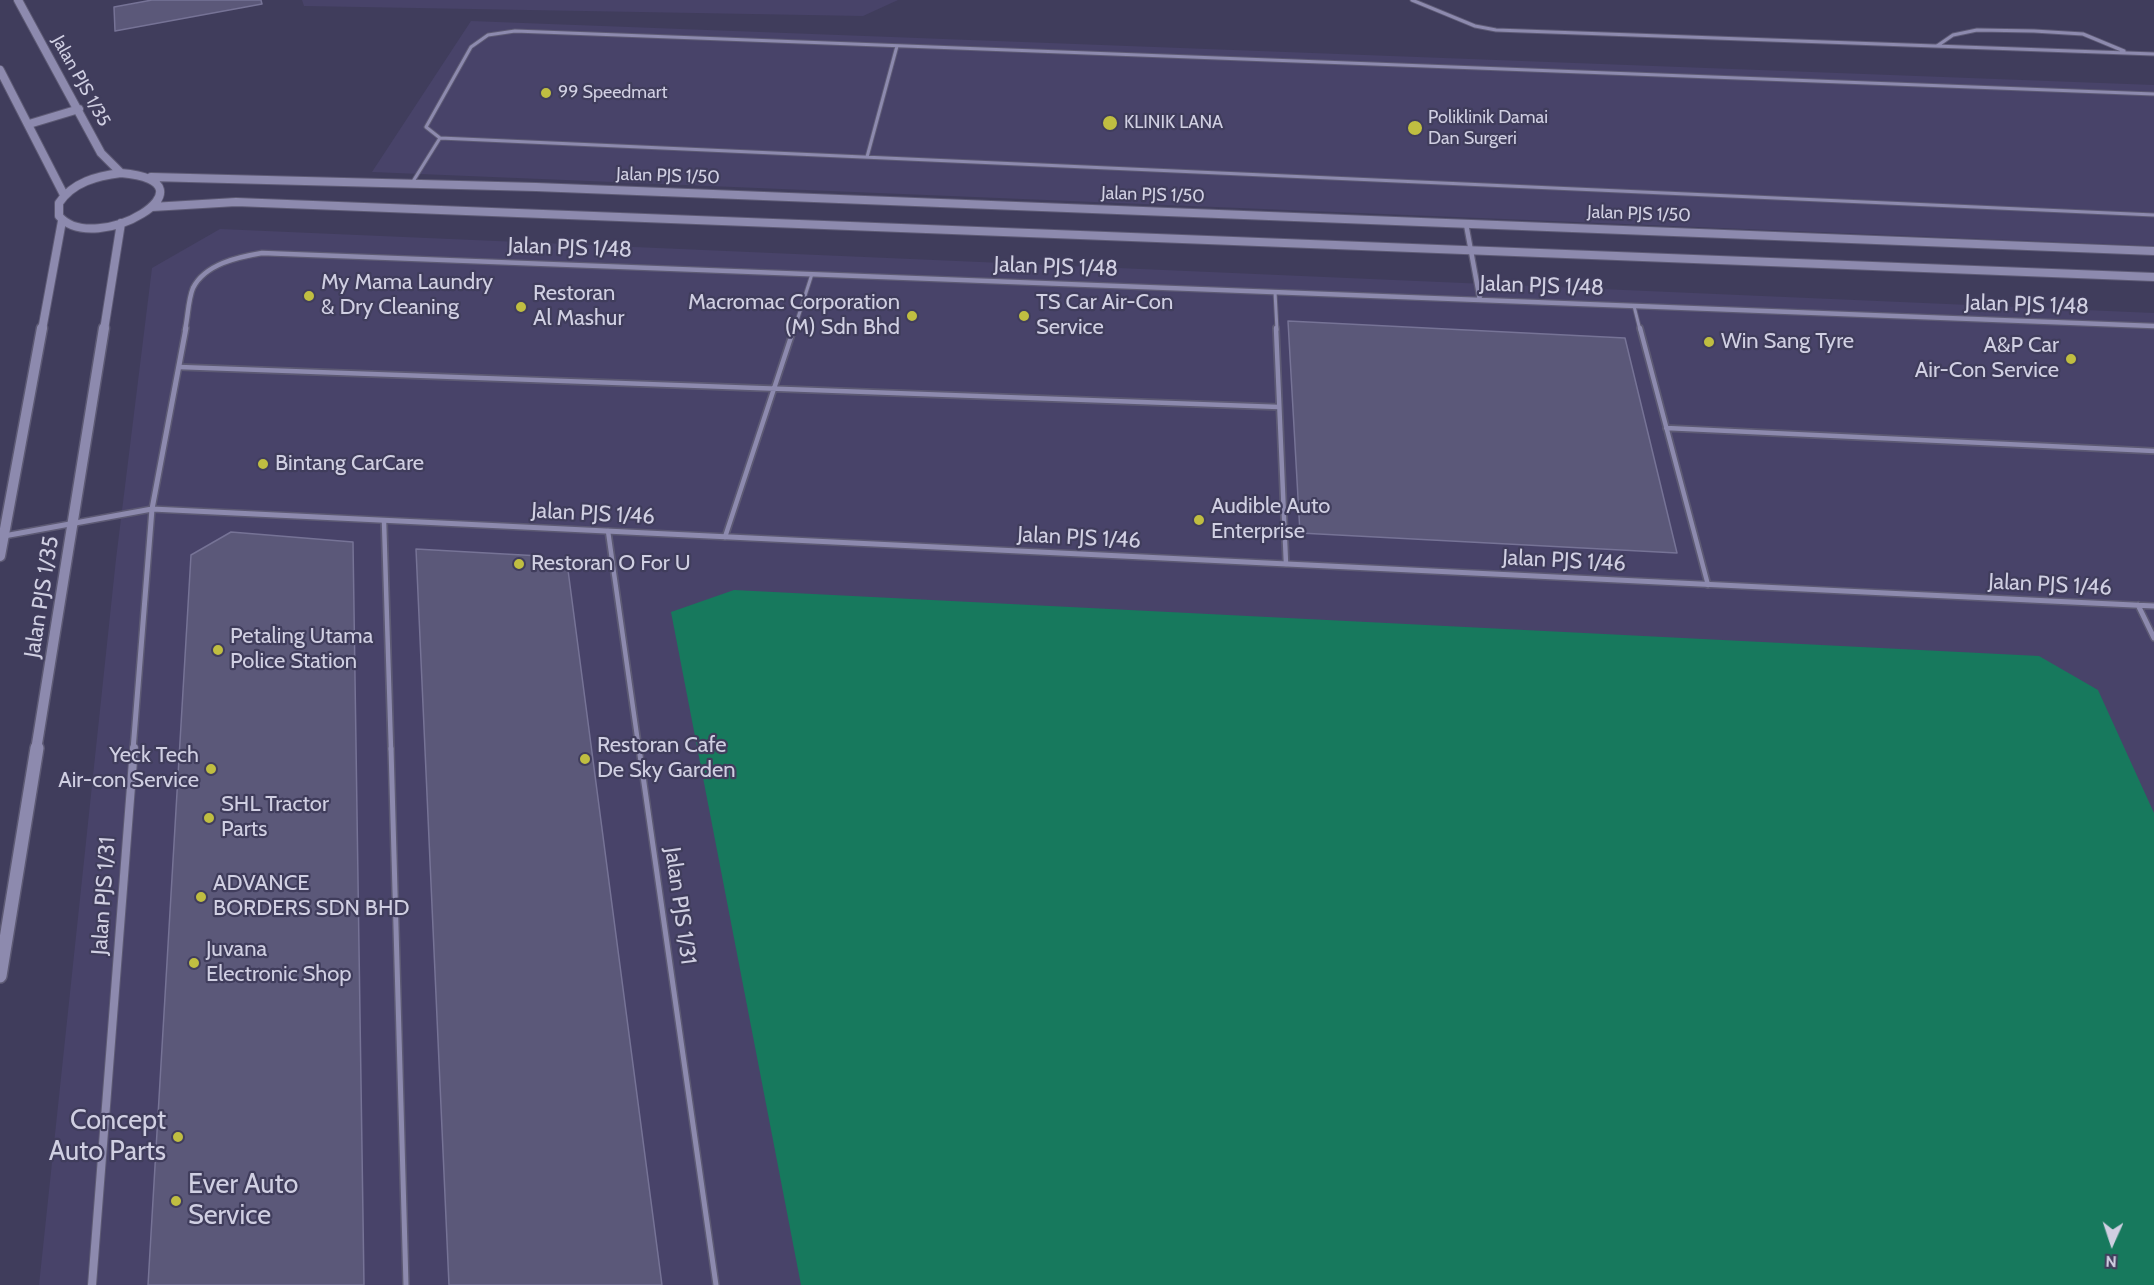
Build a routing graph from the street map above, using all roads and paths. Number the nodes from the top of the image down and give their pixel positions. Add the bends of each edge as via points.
1 (18, 0) edge
2 (1412, 0) edge
3 (897, 46) junction
4 (1937, 46) junction
5 (2129, 54) junction
6 (2154, 54) edge
7 (0, 70) edge
8 (2154, 94) edge
9 (79, 110) junction
10 (29, 124) junction
11 (440, 138) junction
12 (867, 158) junction
13 (121, 173) junction
14 (151, 177) junction
15 (412, 183) junction
16 (64, 195) junction
17 (152, 207) junction
18 (2154, 215) edge
19 (62, 221) junction
20 (121, 223) junction
21 (1466, 224) junction
22 (1471, 251) junction
23 (2154, 251) edge
24 (812, 274) junction
25 (2154, 278) edge
26 (1275, 292) junction
27 (1480, 300) junction
28 (1634, 306) junction
29 (2154, 326) edge
30 (179, 367) junction
31 (775, 390) junction
32 (1280, 407) junction
33 (1666, 428) junction
34 (2154, 451) edge
35 (152, 509) junction
36 (384, 521) junction
37 (73, 524) junction
38 (608, 531) junction
39 (4, 536) junction
40 (725, 537) junction
41 (0, 556) edge
42 (1286, 564) junction
43 (1708, 585) junction
44 (2138, 605) junction
45 (2154, 606) edge
46 (2154, 638) edge
47 (0, 976) edge
48 (92, 1285) edge
49 (406, 1285) edge
50 (716, 1285) edge

1 - 9 street, Jalan PJS 1/35
2 - 4 lane via 1475,26 1496,30
3 - 8 lane
3 - 11 lane via 515,31 488,35 471,47 429,120 426,127
3 - 12 lane
4 - 5 lane
4 - 5 lane via 1953,35 1977,30 2034,31 2083,34
5 - 6 lane
7 - 10 street
9 - 10 street
9 - 13 street, Jalan PJS 1/35 via 101,153
10 - 16 street
11 - 12 lane
11 - 15 lane
12 - 18 lane
13 - 14 street, Jalan PJS 1/50
13 - 16 street, Jalan PJS 1/50 via 89,180
14 - 15 street, Jalan PJS 1/50
14 - 17 street via 159,182 161,190
15 - 21 street, Jalan PJS 1/50
16 - 19 street, Jalan PJS 1/35 via 57,205
17 - 20 street
17 - 22 street, Jalan PJS 1/50 via 236,202
19 - 20 street via 86,228
19 - 39 street, Jalan PJS 1/35
20 - 37 street, Jalan PJS 1/35
21 - 22 street
21 - 23 street, Jalan PJS 1/50
22 - 25 street, Jalan PJS 1/50
22 - 27 street
24 - 26 street, Jalan PJS 1/48
24 - 30 street, Jalan PJS 1/48 via 262,253 227,260 200,277 193,289
24 - 31 lane
26 - 27 street, Jalan PJS 1/48
26 - 32 lane
27 - 28 street, Jalan PJS 1/48
28 - 29 street, Jalan PJS 1/48
28 - 33 lane
30 - 31 lane
30 - 35 street, Jalan PJS 1/48
31 - 32 lane
31 - 40 lane
32 - 42 lane
33 - 34 lane
33 - 43 lane
35 - 36 street, Jalan PJS 1/46
35 - 37 street, Jalan PJS 1/46
35 - 48 street, Jalan PJS 1/31
36 - 38 street, Jalan PJS 1/46
36 - 49 lane
37 - 39 street, Jalan PJS 1/46
37 - 47 street, Jalan PJS 1/35
38 - 40 street, Jalan PJS 1/46
38 - 50 lane, Jalan PJS 1/31
39 - 41 street, Jalan PJS 1/35
40 - 42 street, Jalan PJS 1/46
42 - 43 street, Jalan PJS 1/46
43 - 44 street, Jalan PJS 1/46
44 - 45 street, Jalan PJS 1/46
44 - 46 street

